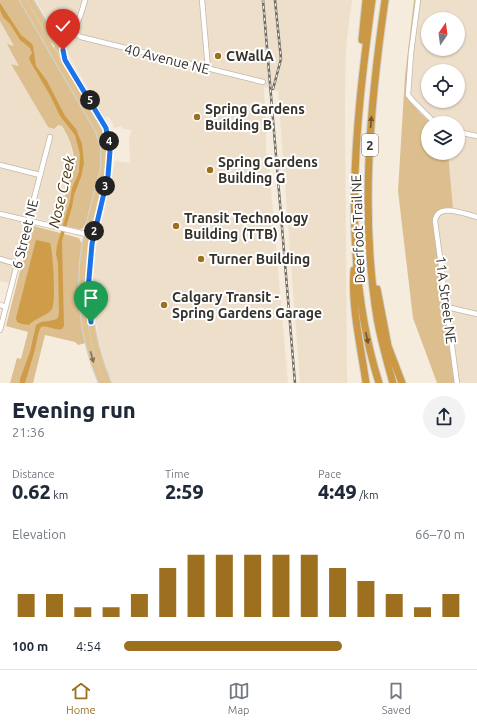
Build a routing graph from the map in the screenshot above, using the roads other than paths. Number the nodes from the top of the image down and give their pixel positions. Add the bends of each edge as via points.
1 (23, 0) edge
2 (30, 0) edge
3 (85, 0) edge
4 (202, 0) edge
5 (366, 0) edge
6 (372, 0) edge
7 (386, 0) edge
8 (391, 0) edge
9 (418, 0) edge
10 (72, 32) junction
11 (381, 32) junction
12 (50, 34) junction
13 (66, 37) junction
14 (53, 46) junction
15 (65, 60) junction
16 (208, 69) junction
17 (263, 82) dead end
18 (359, 107) junction
19 (428, 116) edge
20 (465, 133) edge
21 (477, 136) edge
22 (50, 137) dead end
23 (0, 165) edge
24 (40, 175) junction
25 (0, 214) edge
26 (477, 217) edge
27 (28, 221) junction
28 (90, 235) junction
29 (356, 258) junction
30 (0, 259) edge
31 (370, 259) junction
32 (17, 264) junction
33 (0, 305) edge
34 (6, 307) junction
35 (447, 307) junction
36 (477, 314) edge
37 (0, 330) edge
38 (102, 383) edge
39 (108, 383) edge
40 (366, 383) edge
41 (379, 383) edge
42 (394, 383) edge
43 (402, 383) edge
44 (457, 383) edge

1 - 14 main road
2 - 12 main road
3 - 10 street via 79,22
4 - 16 street
5 - 18 highway via 360,59
6 - 18 highway, Deerfoot Trail NE / 2
7 - 11 highway, Deerfoot Trail NE / 2
8 - 11 highway
9 - 19 street via 408,95
10 - 13 street
10 - 16 street, 40 Avenue NE via 82,37
31 -> 11 highway, Deerfoot Trail NE / 2 via 370,133
12 - 13 main road
12 - 14 main road
13 - 14 street
13 - 15 main road via 63,46
14 - 15 main road
14 - 28 main road via 102,139 104,167
15 - 28 main road via 106,128 108,138 110,166
16 - 17 street, 40 Avenue NE
18 - 29 highway, Deerfoot Trail NE / 2 via 354,218
20 - 21 street
22 - 24 street, 6 Street NE
23 - 24 street
24 - 27 street, 6 Street NE
25 - 27 street
26 - 35 street, 11A Street NE via 451,210 445,210 436,216
27 - 28 street
27 - 32 street, 6 Street NE
28 -> 38 main road via 82,289 89,344
28 - 39 main road via 88,290 91,322
29 - 40 highway via 353,283
29 -> 41 highway, Deerfoot Trail NE / 2 via 363,318
30 - 32 street
31 - 42 highway, Deerfoot Trail NE / 2 via 377,320
31 - 43 highway via 388,346
32 - 34 street, 6 Street NE
33 - 34 street
34 - 37 street, 6 Street NE
35 - 36 street
35 - 44 street, 11A Street NE

